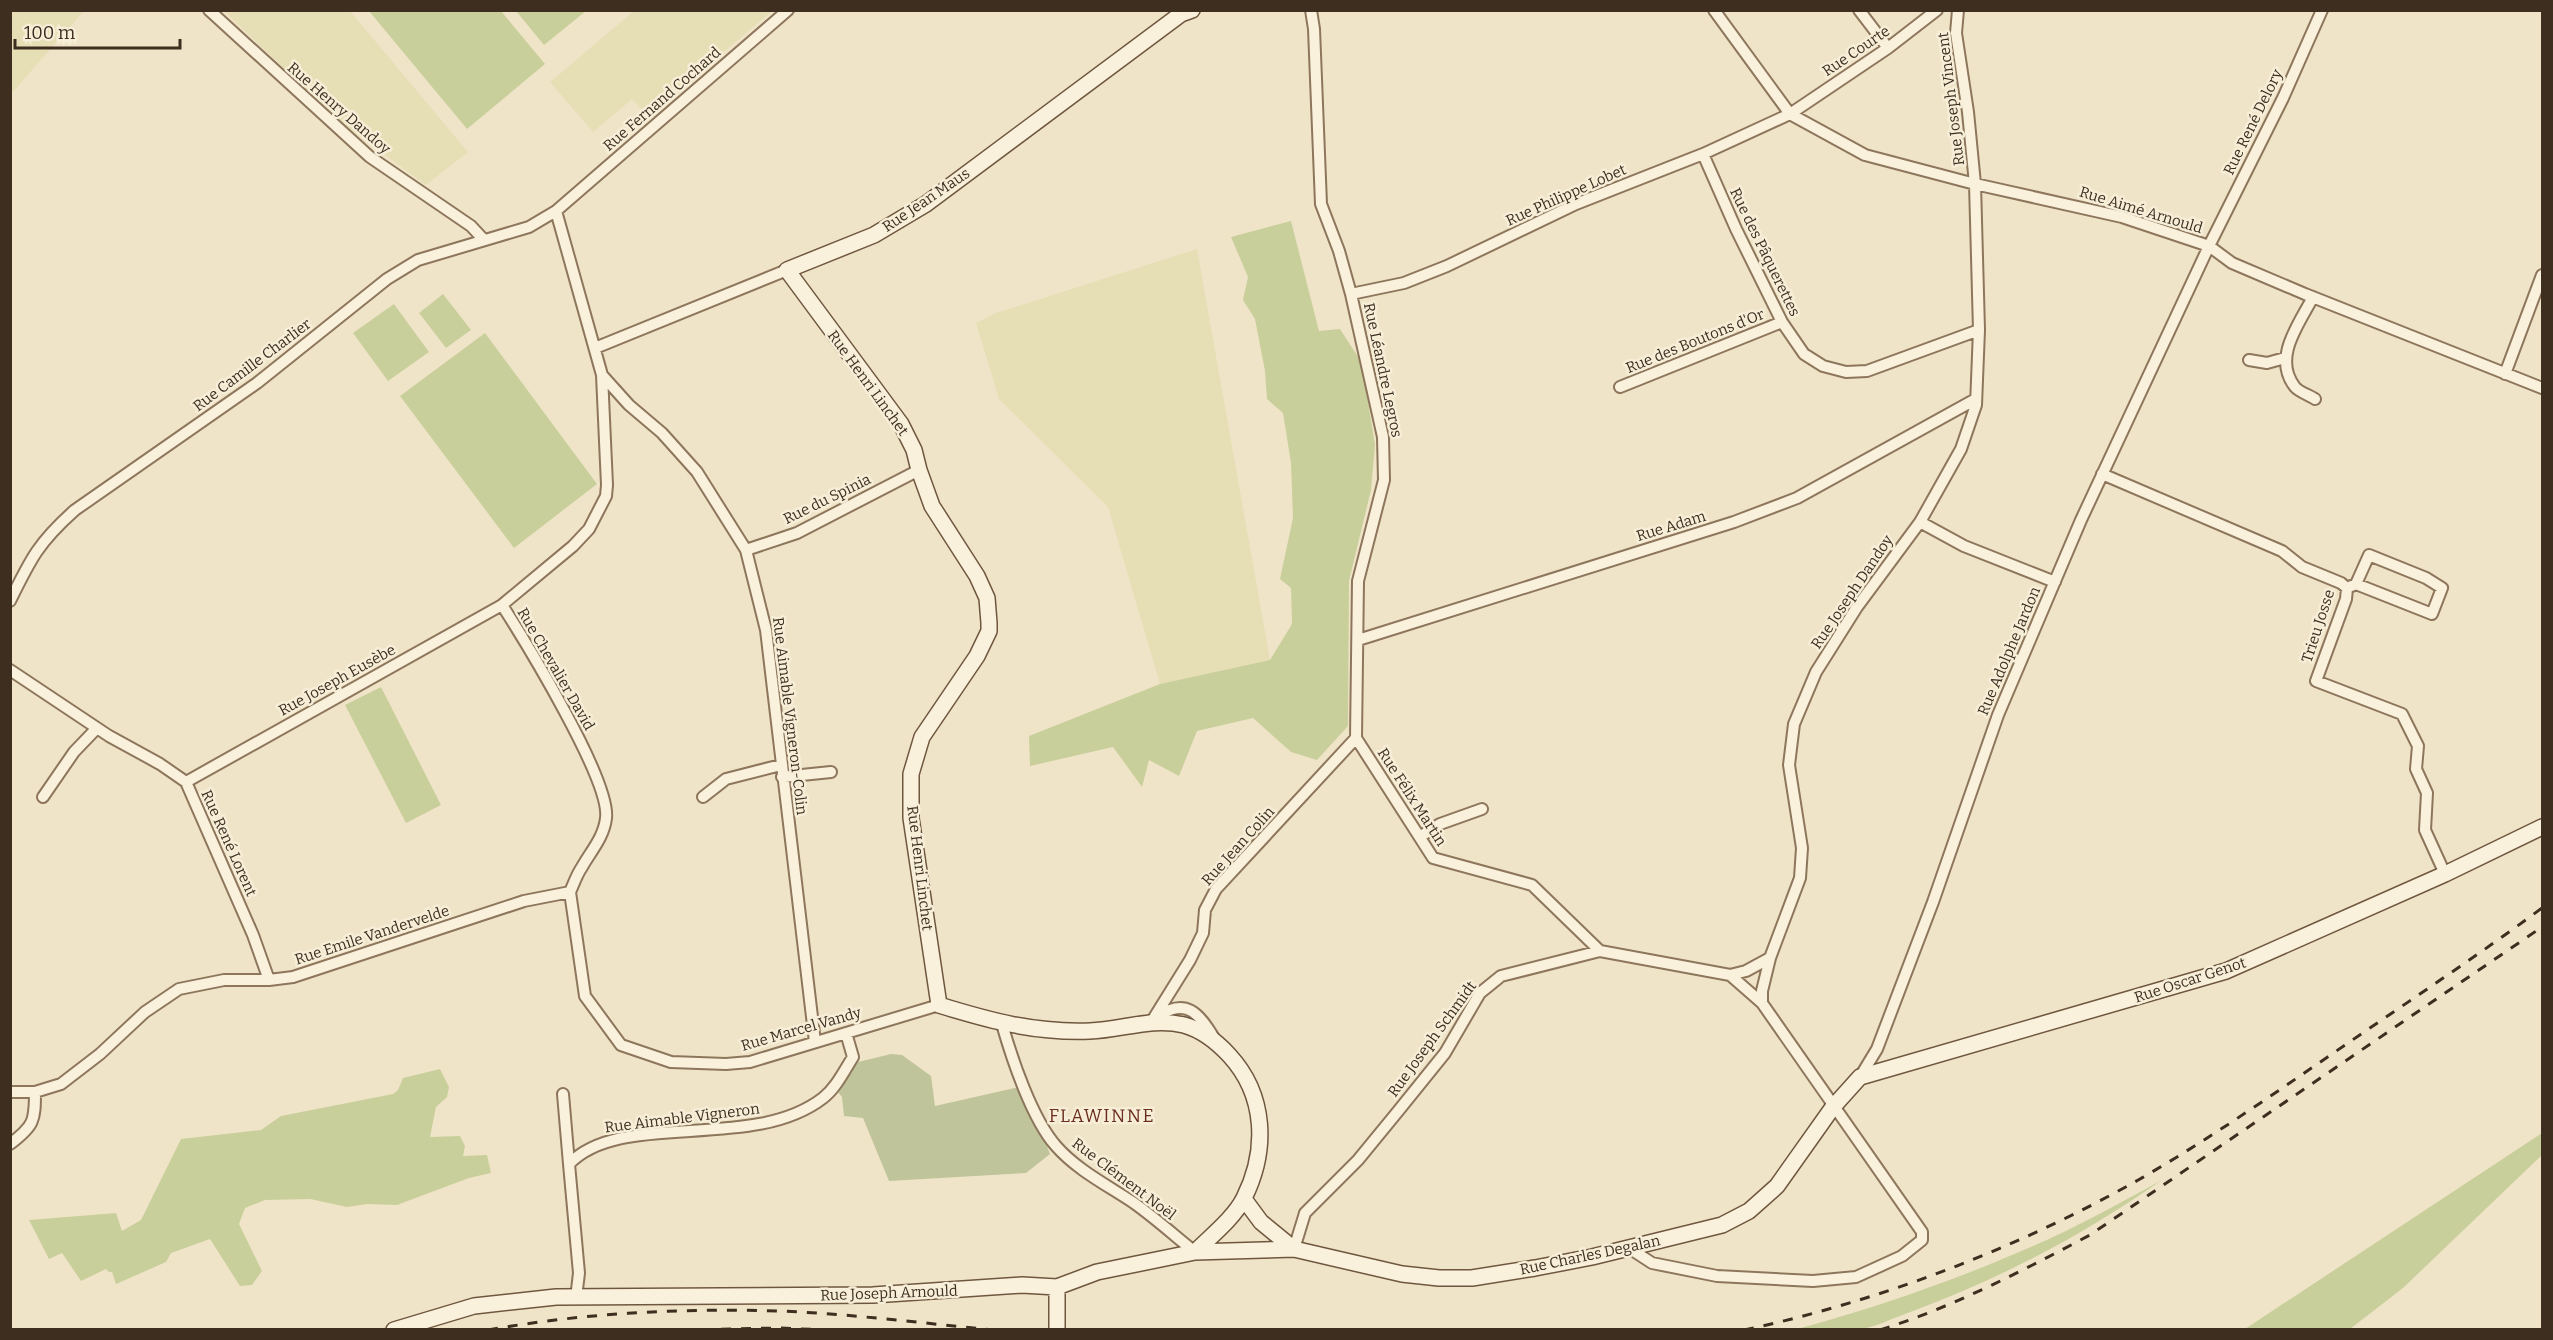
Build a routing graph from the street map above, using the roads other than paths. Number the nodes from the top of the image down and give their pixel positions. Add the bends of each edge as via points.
1 (209, 10) edge
2 (788, 10) edge
3 (1192, 10) edge
4 (1311, 10) edge
5 (1714, 10) edge
6 (1859, 10) edge
7 (1937, 10) edge
8 (1958, 10) edge
9 (2322, 10) edge
10 (1888, 48) junction
11 (1790, 114) junction
12 (1703, 154) junction
13 (1975, 184) junction
14 (556, 211) junction
15 (484, 240) junction
16 (2208, 246) junction
17 (787, 270) junction
18 (2542, 274) edge
19 (1351, 294) junction
20 (2313, 297) junction
21 (1782, 322) junction
22 (1979, 330) junction
23 (595, 348) junction
24 (2285, 358) junction
25 (2248, 360) dead end
26 (2505, 374) junction
27 (602, 375) junction
28 (1620, 387) dead end
29 (2542, 388) edge
30 (1976, 399) junction
31 (2315, 399) dead end
32 (919, 470) junction
33 (2102, 474) junction
34 (1920, 522) junction
35 (746, 550) junction
36 (2055, 582) junction
37 (2352, 586) junction
38 (10, 601) edge
39 (502, 605) junction
40 (1358, 640) junction
41 (10, 670) edge
42 (97, 728) junction
43 (1356, 738) junction
44 (781, 765) junction
45 (831, 772) dead end
46 (782, 777) junction
47 (186, 782) junction
48 (704, 796) dead end
49 (43, 797) dead end
50 (1482, 809) dead end
51 (2542, 827) edge
52 (1421, 836) junction
53 (2445, 874) junction
54 (570, 892) junction
55 (1600, 951) junction
56 (1770, 958) junction
57 (1730, 975) junction
58 (269, 981) junction
59 (1762, 1003) junction
60 (939, 1005) junction
61 (1152, 1021) junction
62 (1002, 1024) junction
63 (846, 1033) junction
64 (815, 1042) junction
65 (1860, 1077) junction
66 (10, 1092) edge
67 (35, 1092) junction
68 (563, 1094) dead end
69 (1833, 1107) junction
70 (10, 1144) edge
71 (569, 1164) junction
72 (1244, 1199) junction
73 (1629, 1248) junction
74 (1294, 1250) junction
75 (1196, 1252) junction
76 (1057, 1287) junction
77 (576, 1298) junction
78 (1057, 1328) edge
79 (394, 1329) edge

1 - 15 street, Rue Henry Dandoy via 370,157 471,226
2 - 14 street, Rue Fernand Cochard
3 - 17 street, Rue Jean Maus via 1181,14 926,204 874,235
4 - 19 street, Rue Léandre Legros via 1321,204
5 - 11 street
6 - 10 street
7 - 10 street, Rue Courte
8 - 13 street, Rue Joseph Vincent via 1956,33
9 - 16 street, Rue René Delory via 2283,98
10 - 11 street, Rue Courte
11 - 12 street, Rue Philippe Lobet
11 - 13 street, Rue Aimé Arnould via 1865,155
12 - 19 street, Rue Philippe Lobet via 1576,204 1448,266 1404,283
12 - 21 street, Rue des Pâquerettes
13 - 16 street, Rue Aimé Arnould via 2122,218
13 - 22 street, Rue Joseph Dandoy
14 - 15 street, Rue Camille Charlier via 529,227
14 - 23 street, Rue Chevalier David
15 - 38 street, Rue Camille Charlier via 418,260 387,279 257,383 75,510 49,532 34,553
16 - 20 street, Rue Aimé Arnould via 2232,262
16 - 33 street, Rue Adolphe Jardon
17 - 23 street, Rue Jean Maus
17 - 32 street, Rue Henri Linchet via 901,424
18 - 26 street
19 - 40 street, Rue Léandre Legros via 1383,437 1384,480 1358,581
20 - 24 street
20 - 26 street, Rue Aimé Arnould
21 - 22 street, Rue des Pâquerettes via 1804,354 1823,366 1846,372 1867,372
21 - 28 street, Rue des Boutons d'Or
22 - 30 street, Rue Joseph Dandoy
23 - 27 street, Rue Chevalier David
24 - 25 street via 2267,363
24 - 31 street via 2286,370 2296,388
26 - 29 street, Rue Aimé Arnould
27 - 35 street, Rue Aimable Vigneron-Colin via 697,472
27 - 39 street, Rue Chevalier David via 606,496 589,529 573,546
30 - 34 street, Rue Joseph Dandoy via 1961,449
30 - 40 street, Rue Adam via 1797,498 1734,522
32 - 35 street, Rue du Spinia via 797,533
32 - 60 street, Rue Henri Linchet via 932,506 977,576 987,598 989,623 976,656 922,737 911,774 911,819
33 - 36 street, Rue Adolphe Jardon
33 - 37 street, Trieu Josse via 2282,551 2302,567
34 - 36 street via 1964,546
34 - 56 street, Rue Joseph Dandoy via 1851,616 1816,672 1794,724 1789,765 1802,848 1800,879
35 - 44 street, Rue Aimable Vigneron-Colin via 766,630
36 - 65 street, Rue Adolphe Jardon via 1998,715 1877,1049
37 - 37 street via 2432,614 2442,588 2369,555
37 - 53 street, Trieu Josse via 2316,681 2402,714 2418,746 2416,769 2427,793 2425,830
39 - 47 street, Rue Joseph Eusèbe
39 - 54 street, Rue Chevalier David via 585,751 603,798 607,817 600,839 580,868
40 - 43 street, Rue Léandre Legros
41 - 42 street, Rue René Lorent
42 - 47 street, Rue René Lorent
42 - 49 street via 74,752
43 - 52 street, Rue Félix Martin
43 - 61 street, Rue Jean Colin via 1216,889 1205,910 1203,933 1190,960
44 - 46 street, Rue Aimable Vigneron-Colin
44 - 48 street via 726,779
45 - 46 street
46 - 64 street, Rue Aimable Vigneron-Colin
47 - 58 street, Rue René Lorent
50 - 52 street via 1440,824
51 - 53 street, Rue Oscar Genot
52 - 55 street, Rue Félix Martin via 1433,858 1532,885
53 - 65 street, Rue Oscar Genot via 2226,971
54 - 58 street, Rue Emile Vandervelde via 524,901 322,969
54 - 64 street, Rue Marcel Vandy via 585,996 621,1045 671,1062 726,1064 750,1062
55 - 57 street, Rue Joseph Schmidt
55 - 74 street, Rue Joseph Schmidt via 1501,976 1480,993 1445,1053 1358,1160 1305,1213
56 - 57 street
56 - 59 street, Rue Joseph Dandoy
57 - 59 street
58 - 67 street, Rue Emile Vandervelde via 224,980 179,989 145,1012 100,1054 61,1083
59 - 69 street
60 - 62 street
60 - 63 street, Rue Marcel Vandy
61 - 62 street via 1090,1031 1045,1031
61 - 72 street via 1185,1025 1215,1041 1242,1069 1257,1099 1262,1129 1257,1163
62 - 75 street, Rue Clément Noël via 1024,1086 1056,1146
63 - 64 street, Rue Marcel Vandy
63 - 71 street, Rue Aimable Vigneron via 852,1057 835,1085 823,1098 797,1113 748,1126 608,1140 576,1156
65 - 69 street
66 - 67 street
67 - 70 street via 35,1117 28,1131
68 - 71 street
69 - 73 street, Rue Charles Degalan via 1777,1186 1749,1210 1722,1225
69 - 73 street via 1922,1232 1922,1240 1902,1256 1856,1277 1813,1281 1717,1276 1652,1263
71 - 77 street via 579,1273
72 - 74 street, Rue Charles Degalan via 1261,1222
72 - 75 street
73 - 74 street, Rue Charles Degalan via 1472,1278 1402,1274
74 - 75 street, Rue Charles Degalan
75 - 76 street, Rue Joseph Arnould via 1097,1272
76 - 77 street, Rue Joseph Arnould via 1022,1285 873,1295
76 - 78 street
77 - 79 street, Rue Joseph Arnould via 474,1306

